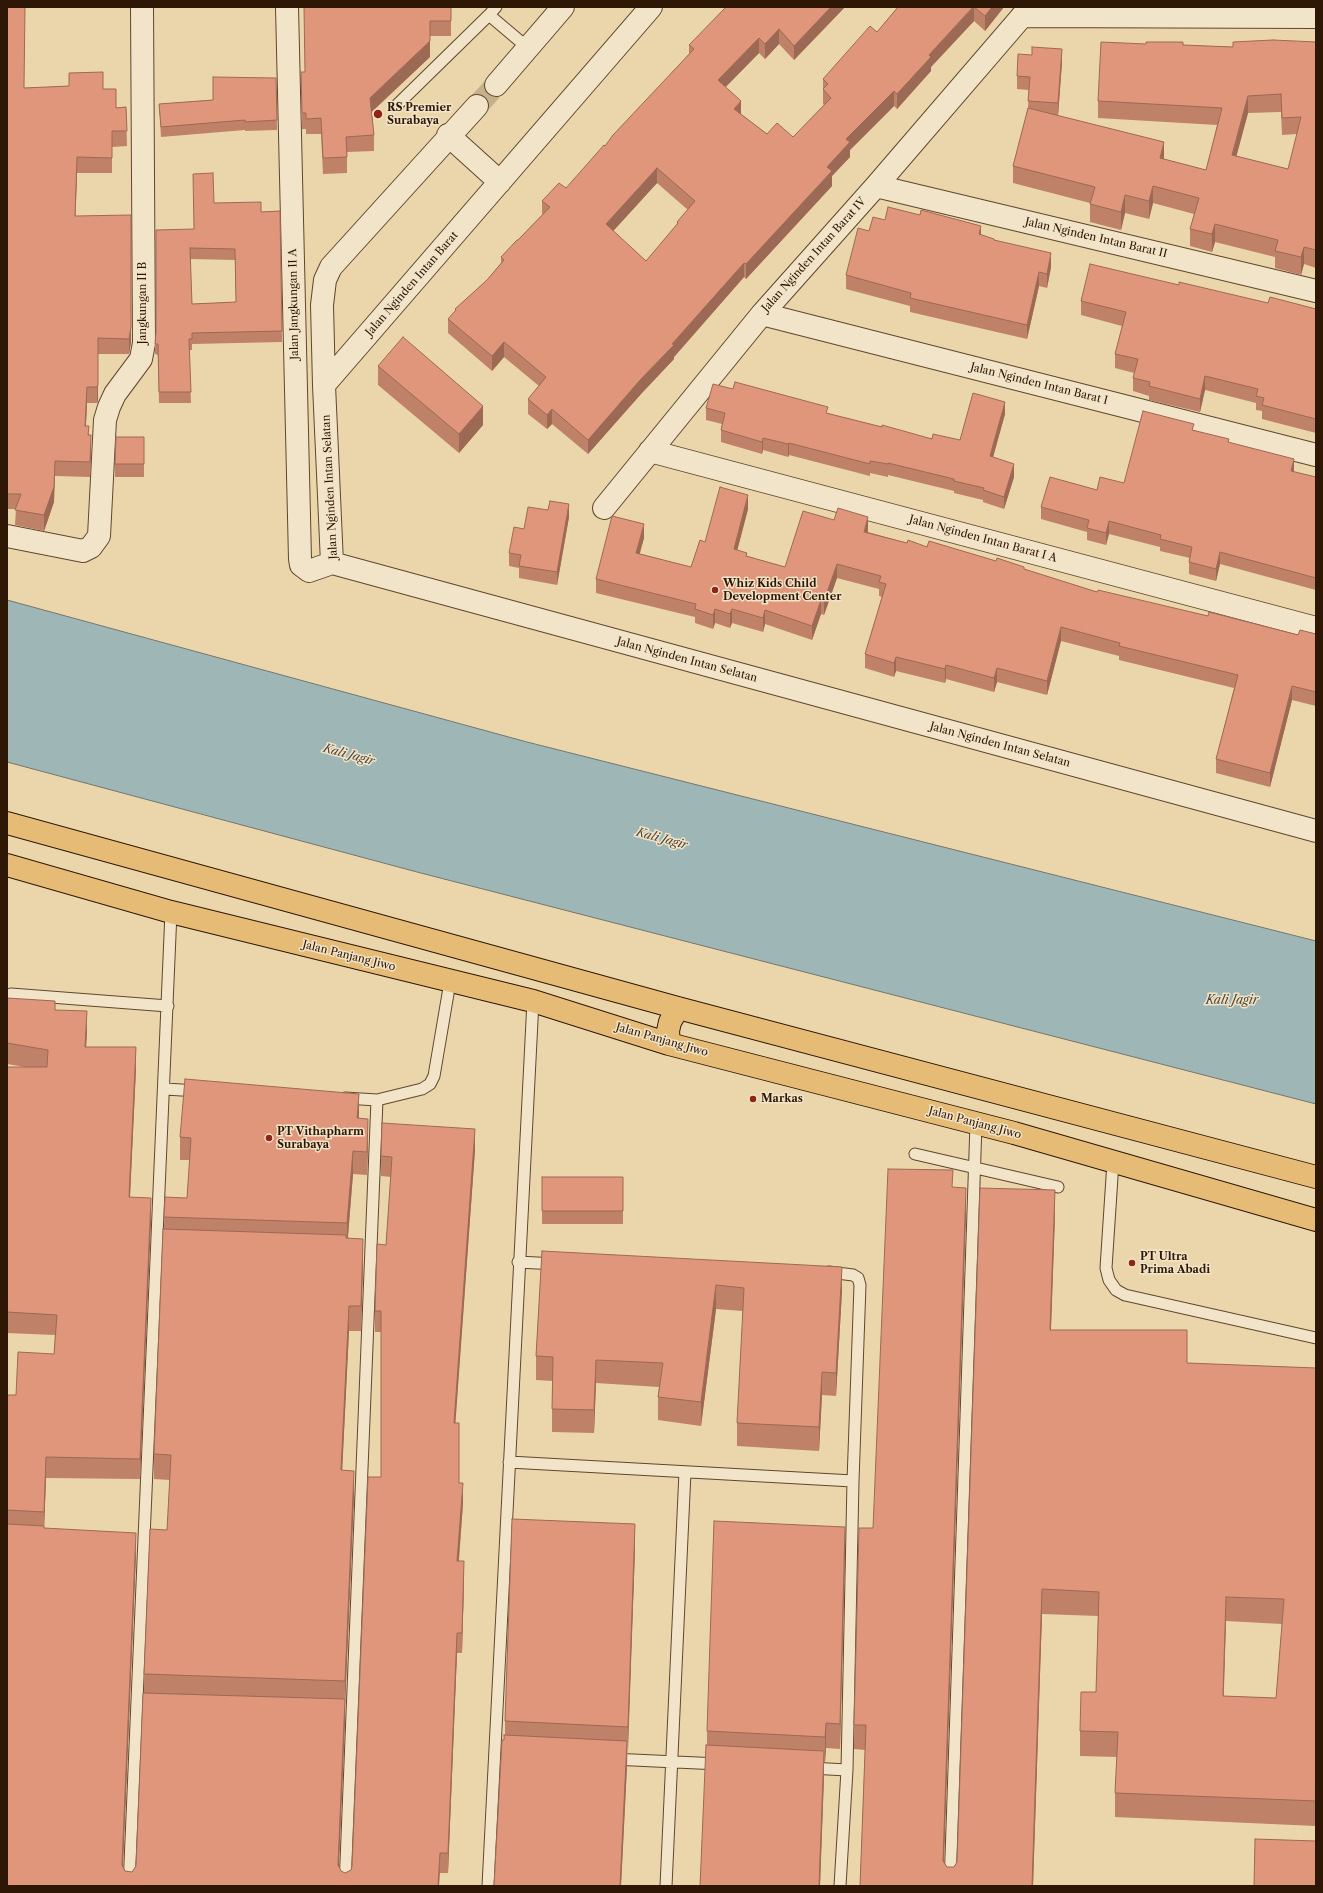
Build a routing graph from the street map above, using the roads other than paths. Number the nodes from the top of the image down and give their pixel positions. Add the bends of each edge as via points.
1 (142, 7) edge
2 (287, 7) edge
3 (496, 7) edge
4 (563, 7) edge
5 (651, 7) edge
6 (1026, 12) edge
7 (488, 15) junction
8 (1316, 17) edge
9 (528, 48) junction
10 (496, 85) tunnel mouth
11 (397, 105) dead end
12 (477, 106) tunnel mouth
13 (448, 135) junction
14 (500, 182) junction
15 (876, 186) junction
16 (1316, 291) edge
17 (762, 314) junction
18 (324, 385) junction
19 (650, 451) junction
20 (1316, 455) edge
21 (604, 508) dead end
22 (7, 536) edge
23 (332, 563) junction
24 (1316, 628) edge
25 (7, 823) edge
26 (1316, 831) edge
27 (7, 865) edge
28 (172, 912) junction
29 (450, 982) junction
30 (616, 991) junction
31 (11, 994) dead end
32 (533, 1001) junction
33 (168, 1006) junction
34 (678, 1008) junction
35 (610, 1025) junction
36 (669, 1044) junction
37 (165, 1089) junction
38 (212, 1091) edge
39 (337, 1098) edge
40 (377, 1100) junction
41 (976, 1124) junction
42 (915, 1154) dead end
43 (1113, 1162) junction
44 (976, 1169) junction
45 (1316, 1177) edge
46 (1058, 1187) dead end
47 (1316, 1220) edge
48 (518, 1262) junction
49 (566, 1264) edge
50 (821, 1272) edge
51 (1316, 1338) edge
52 (509, 1462) junction
53 (686, 1472) junction
54 (852, 1481) junction
55 (129, 1545) edge
56 (145, 1546) junction
57 (494, 1753) junction
58 (509, 1754) edge
59 (602, 1758) edge
60 (672, 1762) junction
61 (728, 1764) edge
62 (799, 1768) edge
63 (847, 1770) junction
64 (129, 1886) edge
65 (345, 1886) edge
66 (488, 1886) edge
67 (666, 1886) edge
68 (840, 1886) edge
69 (950, 1886) edge

1 - 22 street, Jangkungan II B via 144,343 141,359 115,394 105,420 99,536 91,547 83,551
2 - 23 street, Jalan Jangkungan II A via 300,565 309,571
3 - 7 lane
4 - 9 street
5 - 14 street, Jalan Nginden Intan Barat
6 - 8 street
6 - 15 street, Jalan Nginden Intan Barat IV
7 - 9 lane
7 - 11 lane
9 - 10 street
12 - 13 street
13 - 14 street
13 - 18 street, Jalan Nginden Intan Selatan via 331,267 325,280 322,305
14 - 18 street, Jalan Nginden Intan Barat
15 - 16 street, Jalan Nginden Intan Barat II
15 - 17 street, Jalan Nginden Intan Barat IV
17 - 19 street, Jalan Nginden Intan Barat IV
17 - 20 street, Jalan Nginden Intan Barat I
18 - 23 street, Jalan Nginden Intan Selatan
19 - 21 street, Jalan Nginden Intan Barat IV
19 - 24 street, Jalan Nginden Intan Barat I A
23 - 26 street, Jalan Nginden Intan Selatan
25 - 30 main road
27 - 28 main road, Jalan Panjang Jiwo
28 - 29 main road, Jalan Panjang Jiwo
28 - 33 lane
29 - 32 main road, Jalan Panjang Jiwo
29 - 40 lane via 430,1084 422,1089
30 - 34 main road
30 - 35 main road via 617,1012
31 - 33 lane
32 - 35 main road, Jalan Panjang Jiwo
32 - 48 lane
33 - 37 lane
34 - 36 main road via 669,1027
34 - 45 main road
35 - 36 main road, Jalan Panjang Jiwo
36 - 41 main road, Jalan Panjang Jiwo
37 - 38 lane
37 - 56 lane via 162,1247
39 - 40 lane
40 - 65 lane via 367,1254 348,1713
41 - 43 main road, Jalan Panjang Jiwo
41 - 44 lane
42 - 44 lane
43 - 47 main road, Jalan Panjang Jiwo
43 - 51 lane via 1106,1268 1109,1280 1116,1290 1125,1295
44 - 46 lane
44 - 69 lane
48 - 49 lane
48 - 52 lane
50 - 54 lane via 853,1275 858,1278 860,1285
52 - 53 lane
52 - 57 lane
53 - 54 lane
53 - 60 lane
54 - 63 lane
55 - 56 lane
56 - 64 lane via 141,1706
57 - 58 lane
57 - 66 lane
59 - 60 lane
60 - 61 lane
60 - 67 lane
62 - 63 lane
63 - 68 lane

